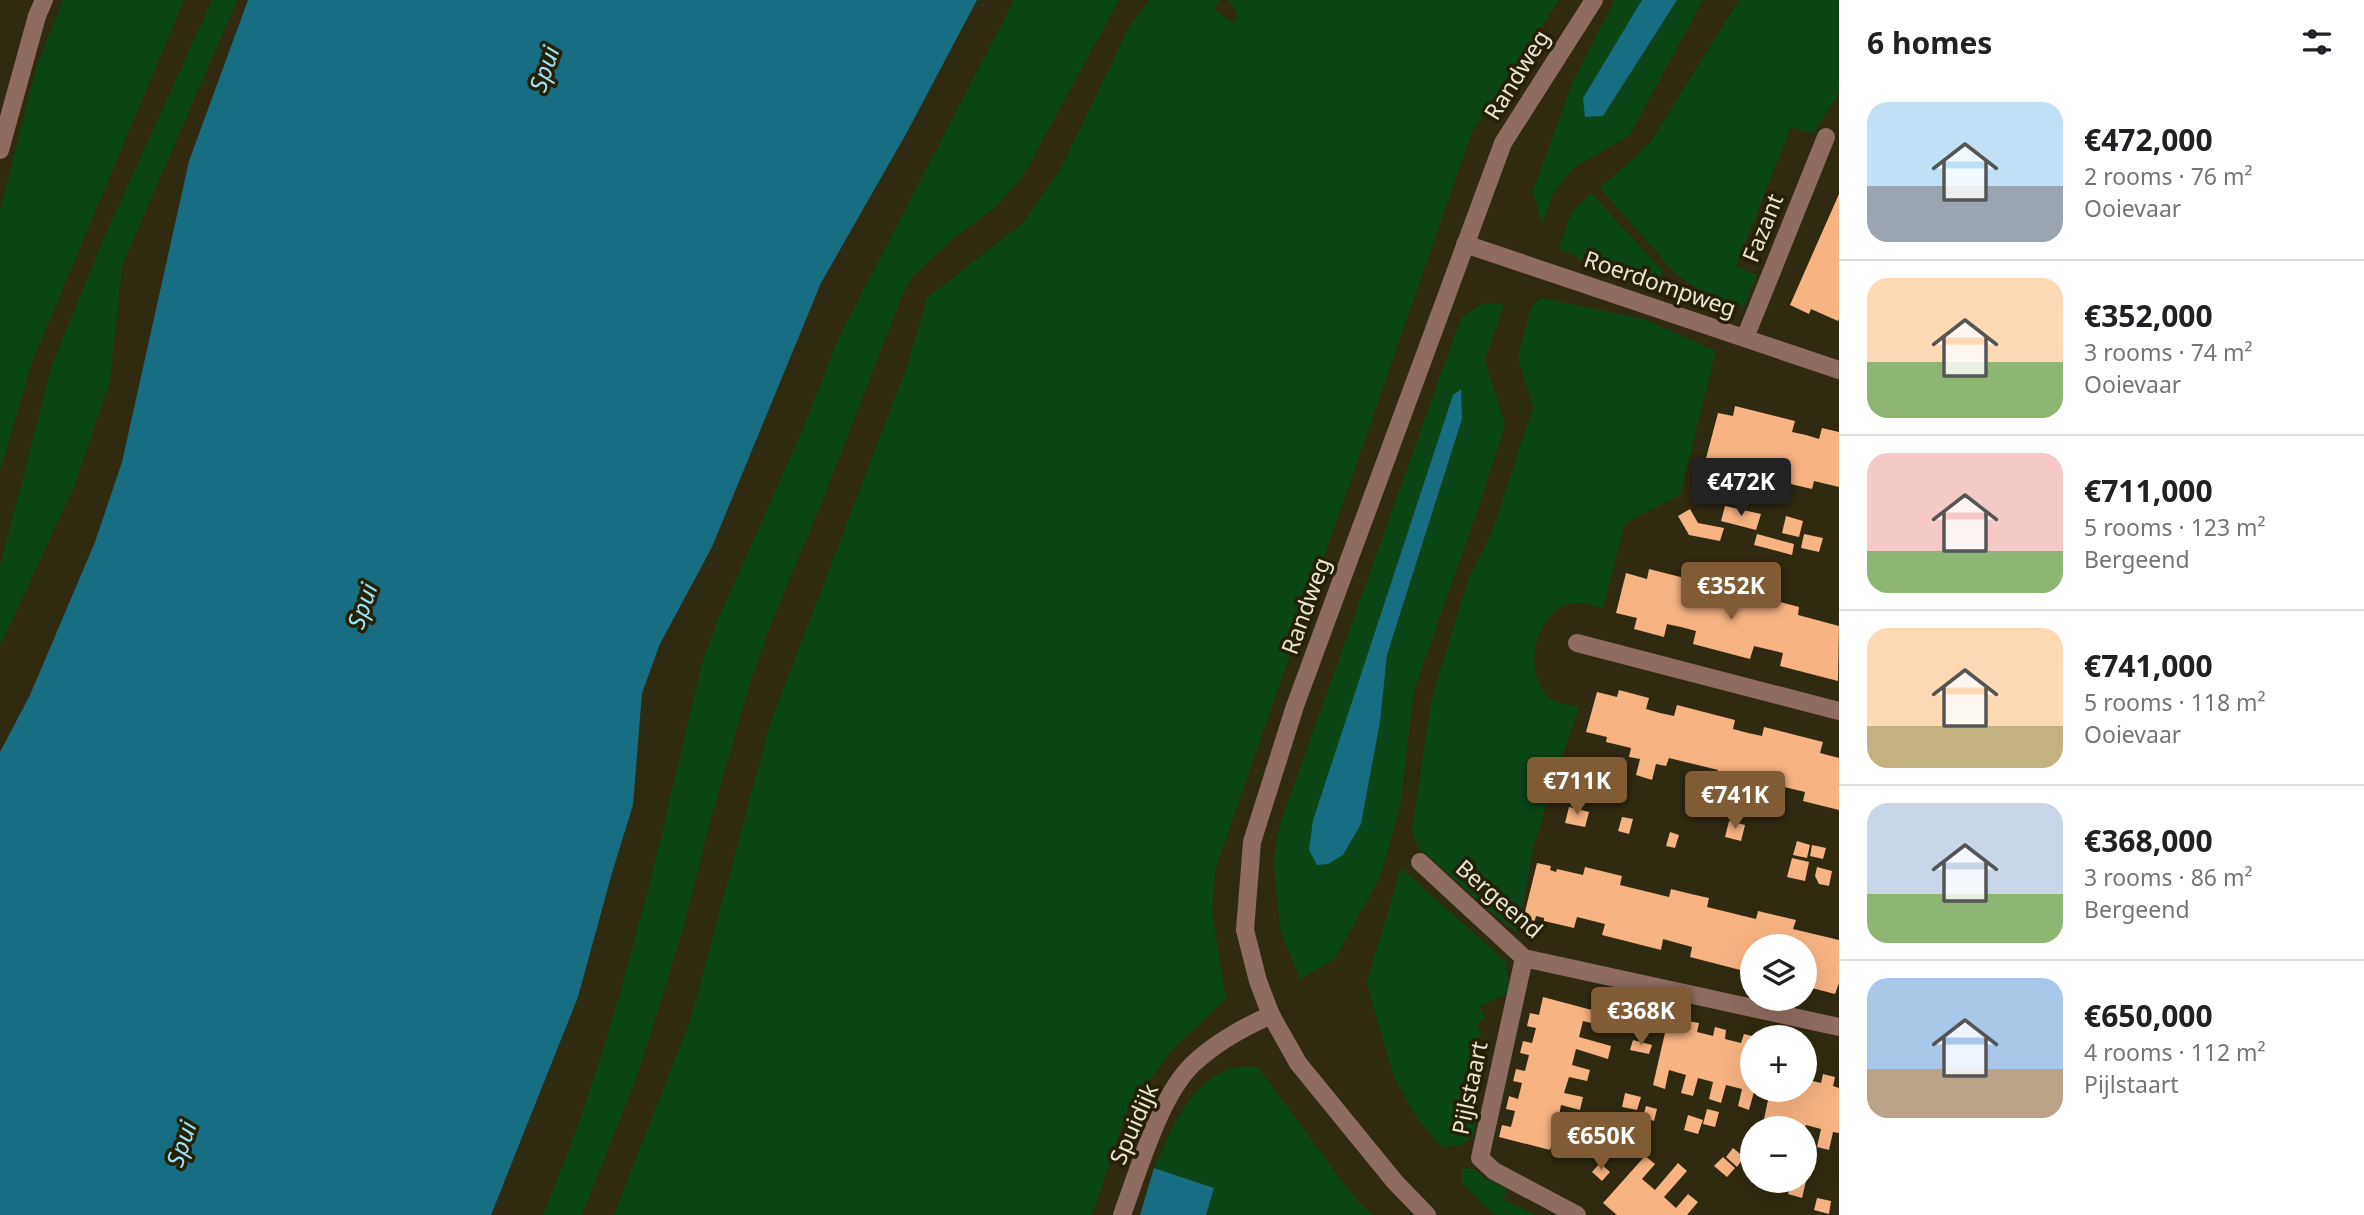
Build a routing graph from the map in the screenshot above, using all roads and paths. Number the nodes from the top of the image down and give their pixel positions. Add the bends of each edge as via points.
1 (44, 0) edge
2 (1594, 0) edge
3 (1826, 137) dead end
4 (0, 150) edge
5 (1465, 244) junction
6 (1745, 338) junction
7 (1839, 370) edge
8 (1577, 643) dead end
9 (1839, 711) edge
10 (1420, 862) dead end
11 (1524, 958) junction
12 (1271, 1014) junction
13 (1839, 1027) edge
14 (1122, 1215) edge
15 (1427, 1215) edge
16 (1577, 1215) edge

1 - 4 street
2 - 5 street, Randweg via 1503,143
3 - 6 street, Fazant
5 - 6 street, Roerdompweg
5 - 12 street, Randweg via 1295,706 1252,842 1245,930
6 - 7 street, Roerdompweg
8 - 9 street
10 - 11 street, Bergeend
11 - 13 street, Bergeend
11 - 16 street, Pijlstaart via 1480,1158 1494,1171
12 - 14 street, Spuidijk via 1231,1035 1192,1064 1164,1105
12 - 15 street, Randweg via 1298,1063

